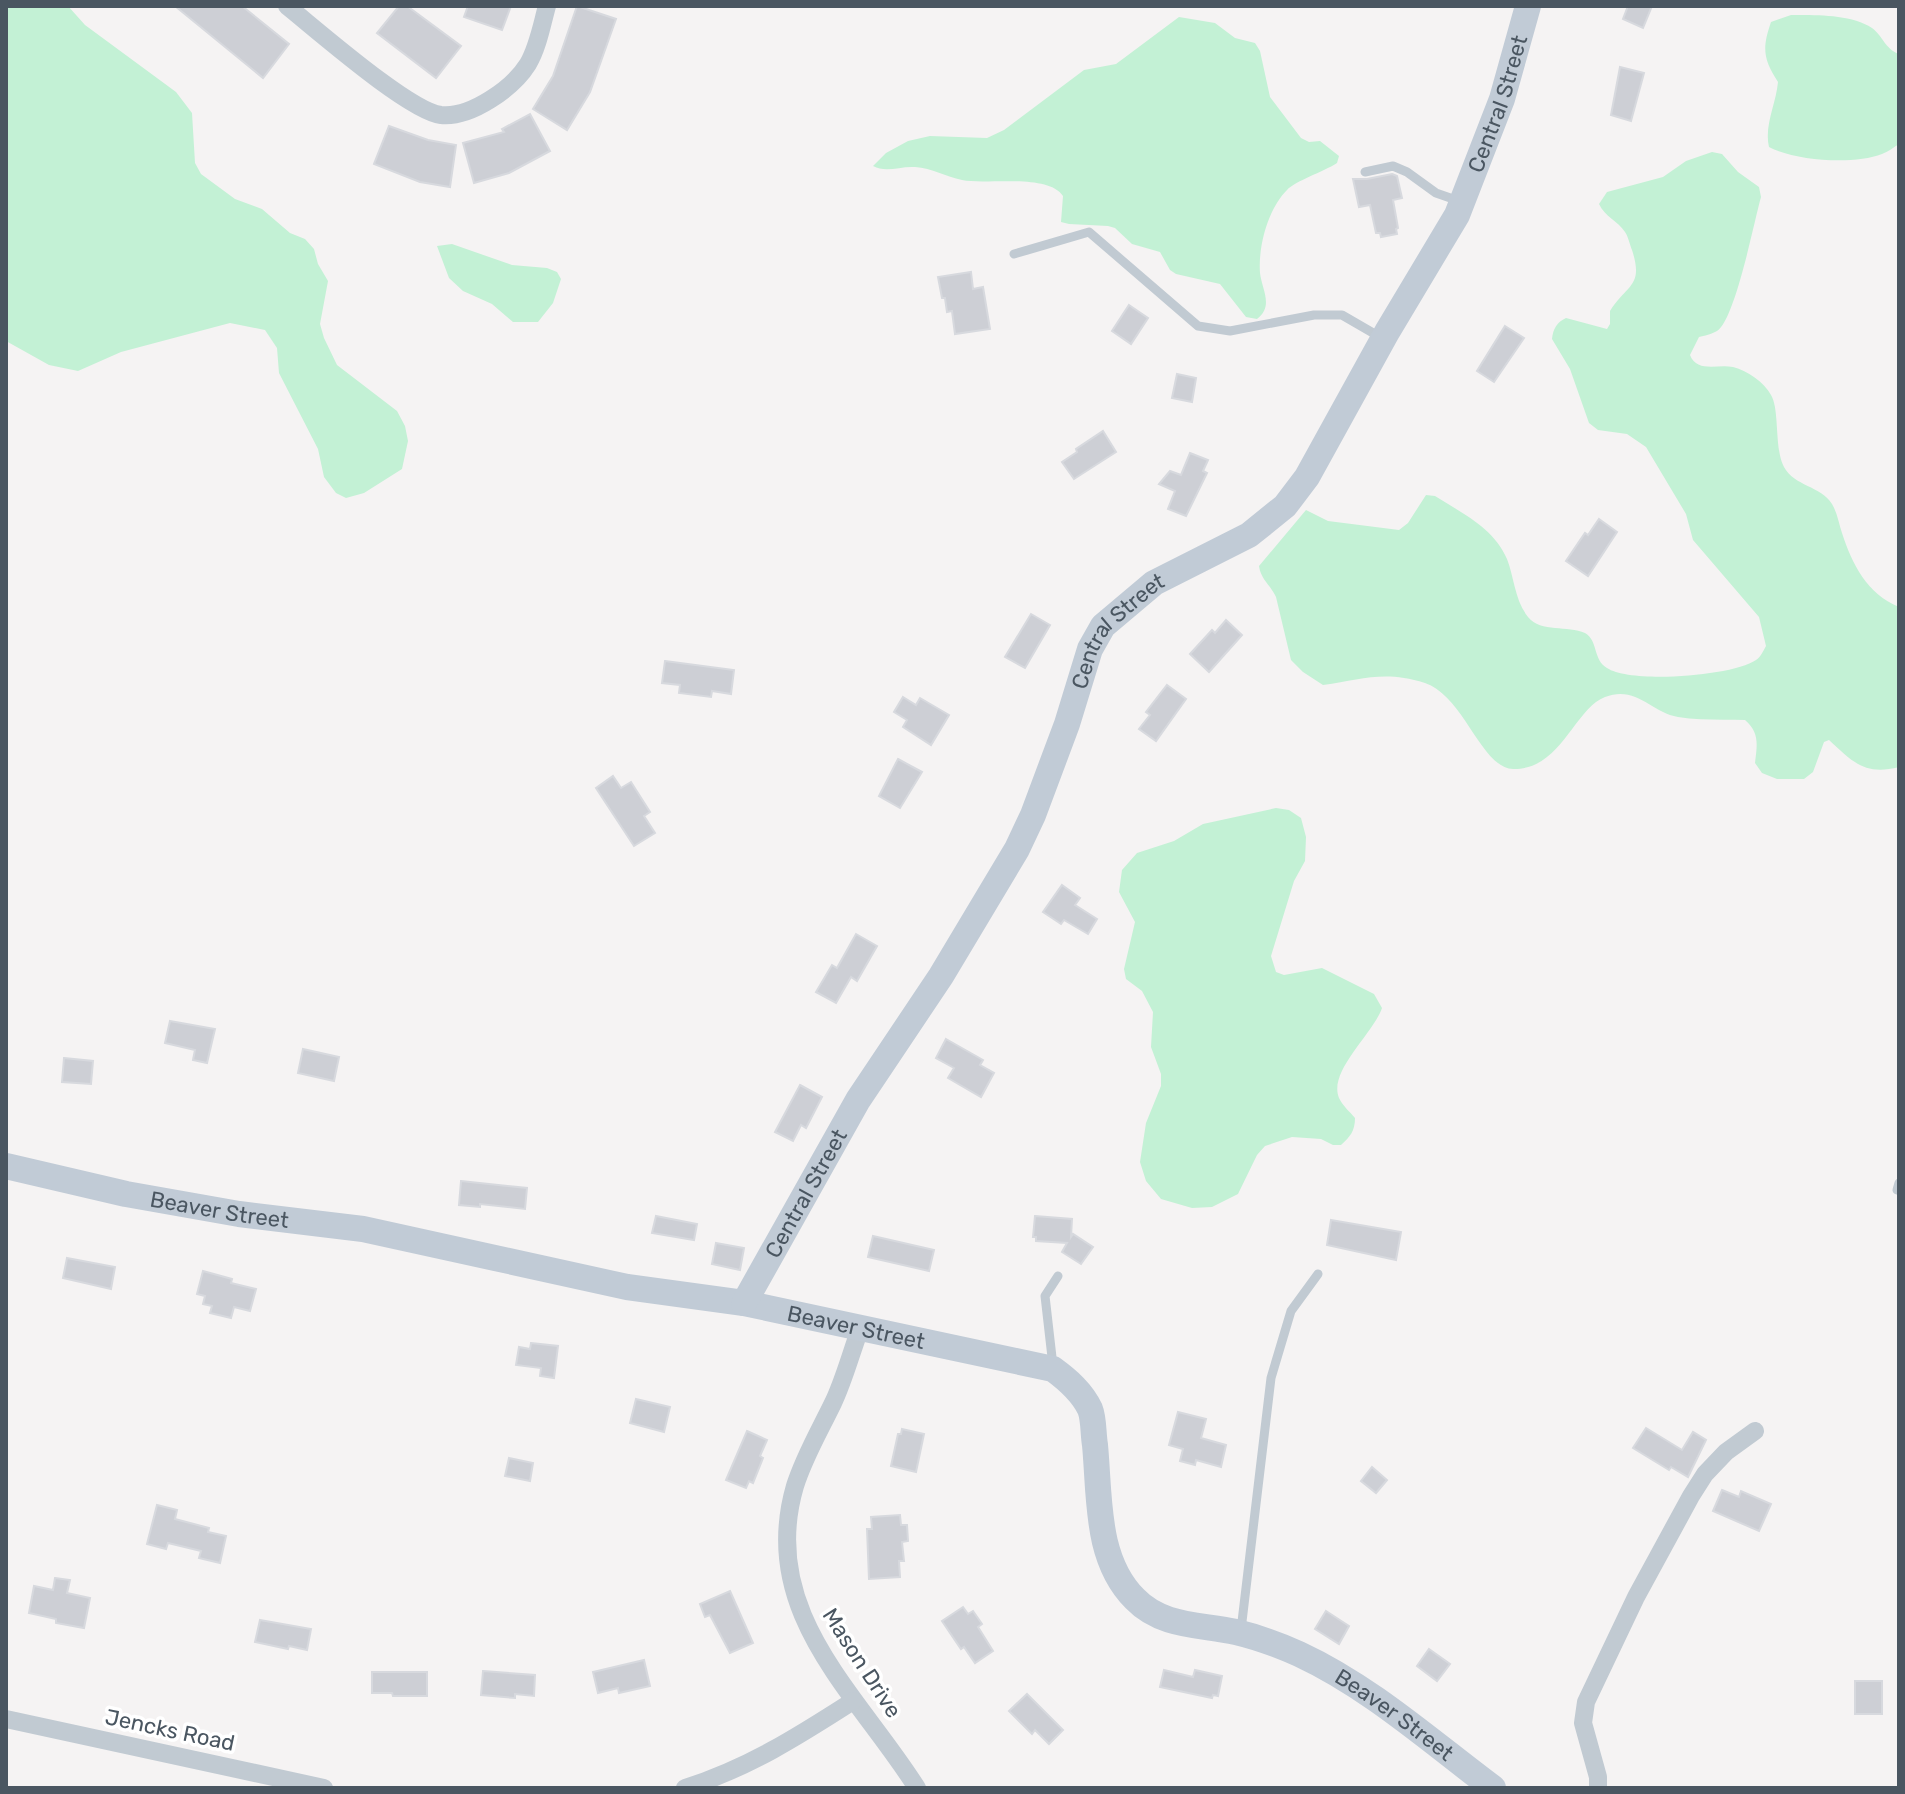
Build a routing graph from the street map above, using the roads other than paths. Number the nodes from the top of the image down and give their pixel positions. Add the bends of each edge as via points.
1 (287, 6) edge
2 (547, 6) edge
3 (1528, 6) edge
4 (1365, 172) dead end
5 (1462, 202) junction
6 (1014, 254) dead end
7 (1383, 339) junction
8 (6, 1166) edge
9 (1318, 1274) dead end
10 (1058, 1276) dead end
11 (744, 1303) junction
12 (860, 1329) junction
13 (1053, 1369) junction
14 (1755, 1431) dead end
15 (1241, 1634) junction
16 (853, 1701) junction
17 (6, 1719) edge
18 (324, 1788) edge
19 (685, 1788) edge
20 (917, 1788) edge
21 (1493, 1788) edge
22 (1598, 1788) edge

1 - 2 street via 410,103 440,115 458,113 515,82 530,61
3 - 5 street, Central Street via 1502,99
4 - 5 lane via 1393,166 1436,193
5 - 7 street, Central Street
6 - 7 lane via 1089,232 1198,326 1230,331 1342,315
7 - 11 street, Central Street via 1307,477 1285,506 1249,535 1154,583 1103,626 1017,849 950,963 858,1100
8 - 11 street, Beaver Street via 126,1194 363,1229 627,1287
9 - 15 lane via 1291,1311 1271,1378
10 - 13 lane via 1045,1296
11 - 12 street, Beaver Street
12 - 13 street, Beaver Street
12 - 16 street, Mason Drive via 795,1487 787,1545 807,1630
13 - 15 street, Beaver Street via 1082,1395 1092,1412 1101,1521 1120,1582 1149,1612
14 - 22 street via 1726,1452 1691,1496 1586,1702 1583,1723
15 - 21 street, Beaver Street via 1325,1667 1380,1701
16 - 19 street via 764,1757
16 - 20 street, Mason Drive
17 - 18 street, Jencks Road

